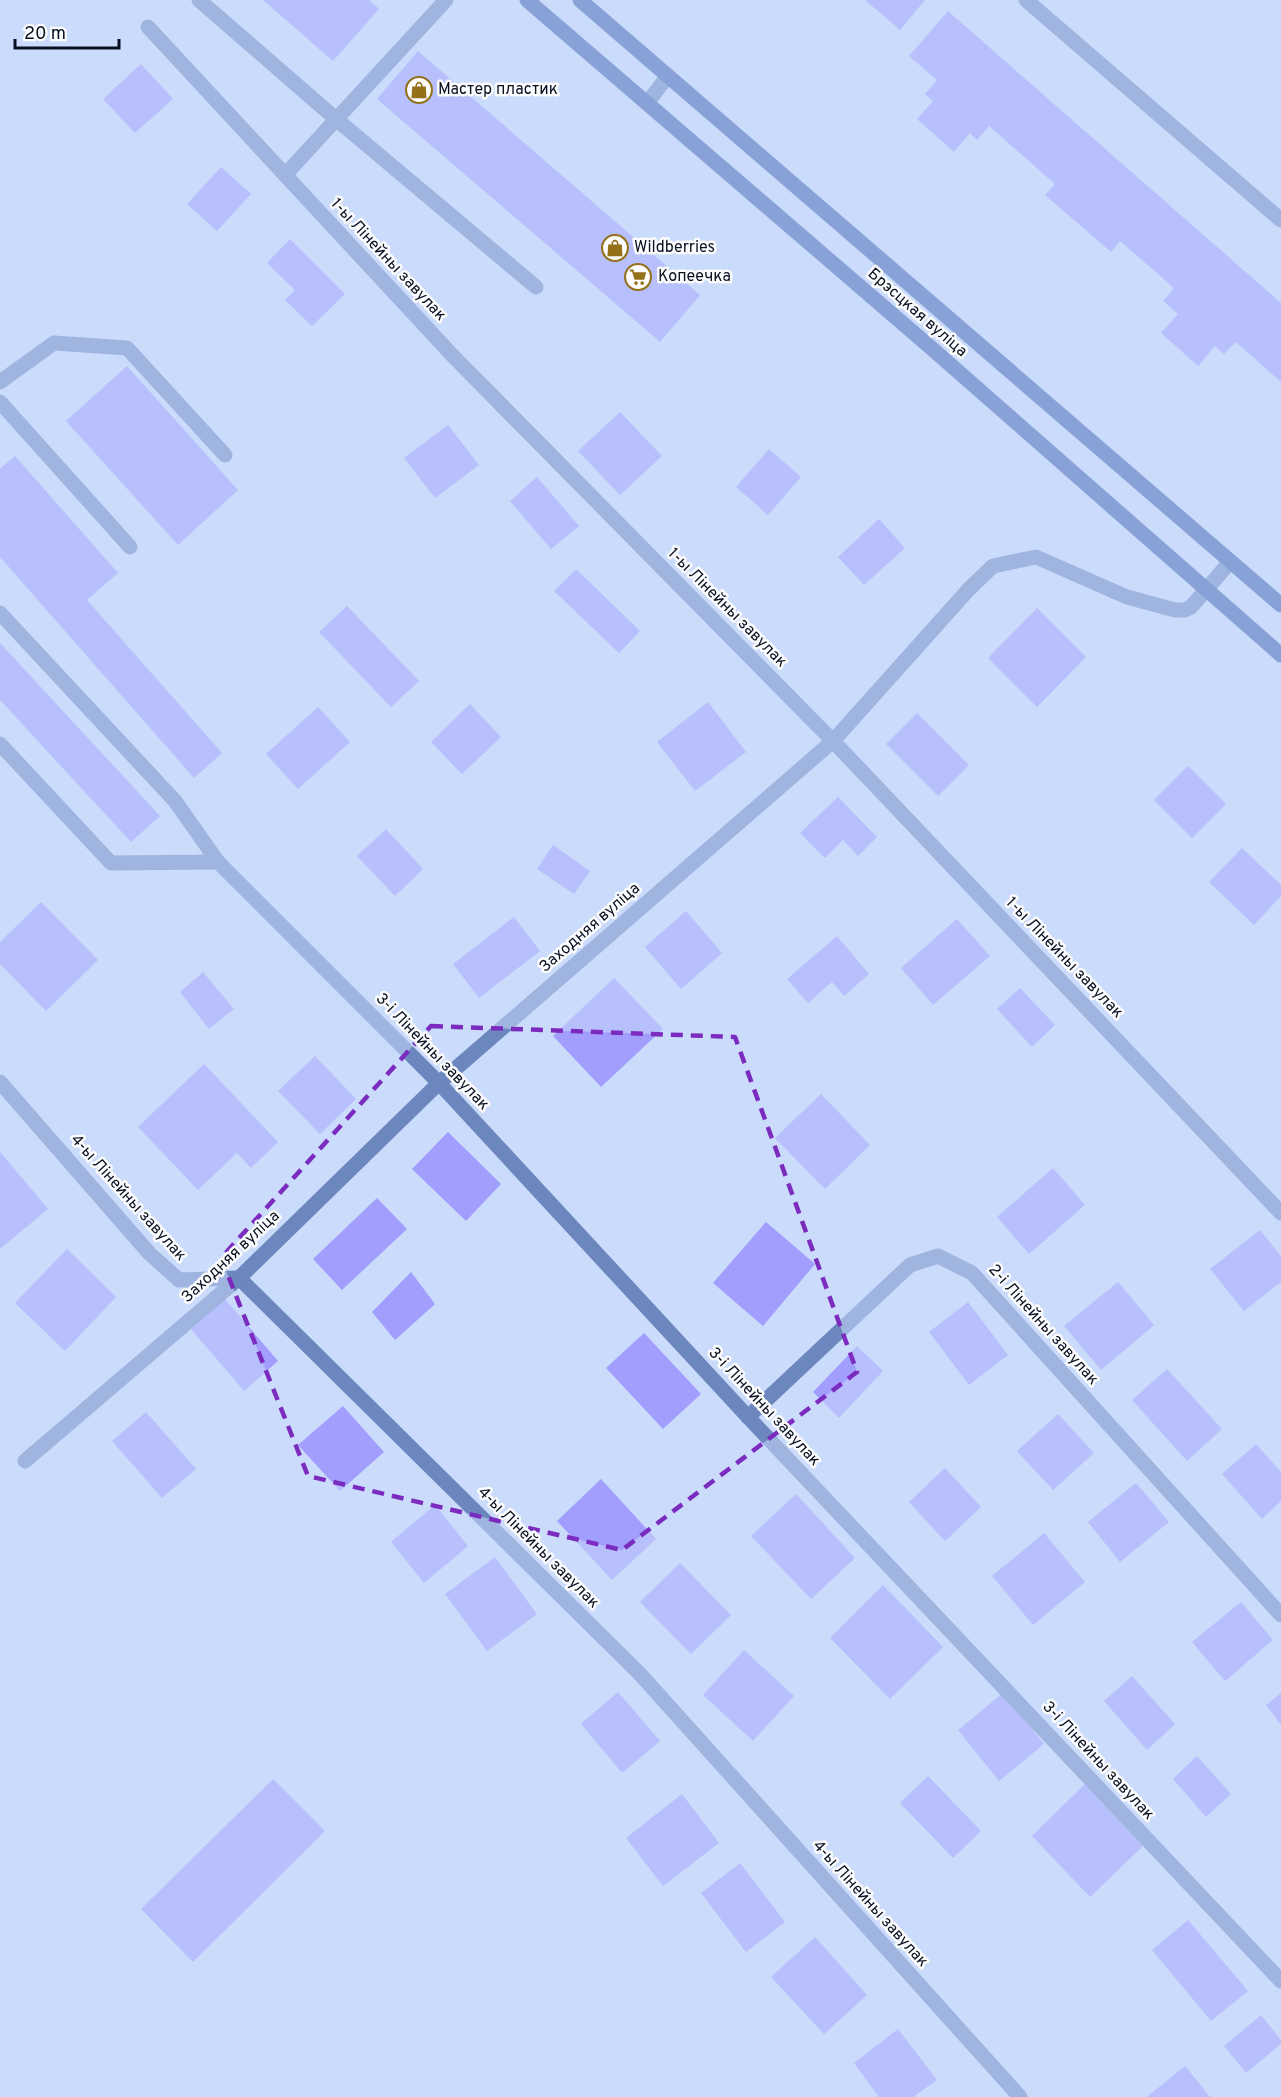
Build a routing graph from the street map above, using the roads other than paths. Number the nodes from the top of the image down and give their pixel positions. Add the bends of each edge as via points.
1 (199, 0) edge
2 (446, 0) edge
3 (527, 0) edge
4 (580, 0) edge
5 (1026, 0) edge
6 (148, 27) dead end
7 (668, 75) junction
8 (646, 103) junction
9 (336, 119) junction
10 (285, 175) junction
11 (1281, 220) edge
12 (536, 287) dead end
13 (0, 382) edge
14 (0, 402) edge
15 (225, 455) dead end
16 (130, 547) dead end
17 (1230, 562) junction
18 (1206, 591) junction
19 (1281, 604) edge
20 (0, 613) edge
21 (1281, 655) edge
22 (833, 741) junction
23 (0, 744) edge
24 (218, 862) junction
25 (0, 1082) edge
26 (439, 1083) junction
27 (1281, 1213) edge
28 (239, 1278) junction
29 (748, 1417) junction
30 (25, 1461) dead end
31 (1281, 1615) edge
32 (1281, 1981) edge
33 (1020, 2097) edge

1 - 9 street
2 - 9 street
3 - 8 main road, Брэсцкая вуліца
4 - 7 main road, Брэсцкая вуліца
5 - 11 street
6 - 10 street, 1-ы Лінейны завулак
7 - 8 street
7 - 17 main road, Брэсцкая вуліца
8 - 18 main road, Брэсцкая вуліца
9 - 10 street
9 - 12 street
10 - 22 street, 1-ы Лінейны завулак via 452,355
13 - 15 street via 54,343 127,348
14 - 16 street
17 - 18 street, Заходняя вуліца
17 - 19 main road, Брэсцкая вуліца
18 - 21 main road, Брэсцкая вуліца
18 - 22 street, Заходняя вуліца via 1191,607 1175,610 1127,597 1036,557 993,566
20 - 24 street, 3-і Лінейны завулак via 175,801
22 - 26 street, Заходняя вуліца
22 - 27 street, 1-ы Лінейны завулак
23 - 24 street via 111,863
24 - 26 street, 3-і Лінейны завулак
25 - 28 street, 4-ы Лінейны завулак via 149,1253 179,1280
26 - 28 street, Заходняя вуліца
26 - 29 street, 3-і Лінейны завулак
28 - 30 street, Заходняя вуліца
28 - 33 street, 4-ы Лінейны завулак via 640,1674
29 - 31 street, 2-і Лінейны завулак via 910,1265 938,1256 972,1273
29 - 32 street, 3-і Лінейны завулак

